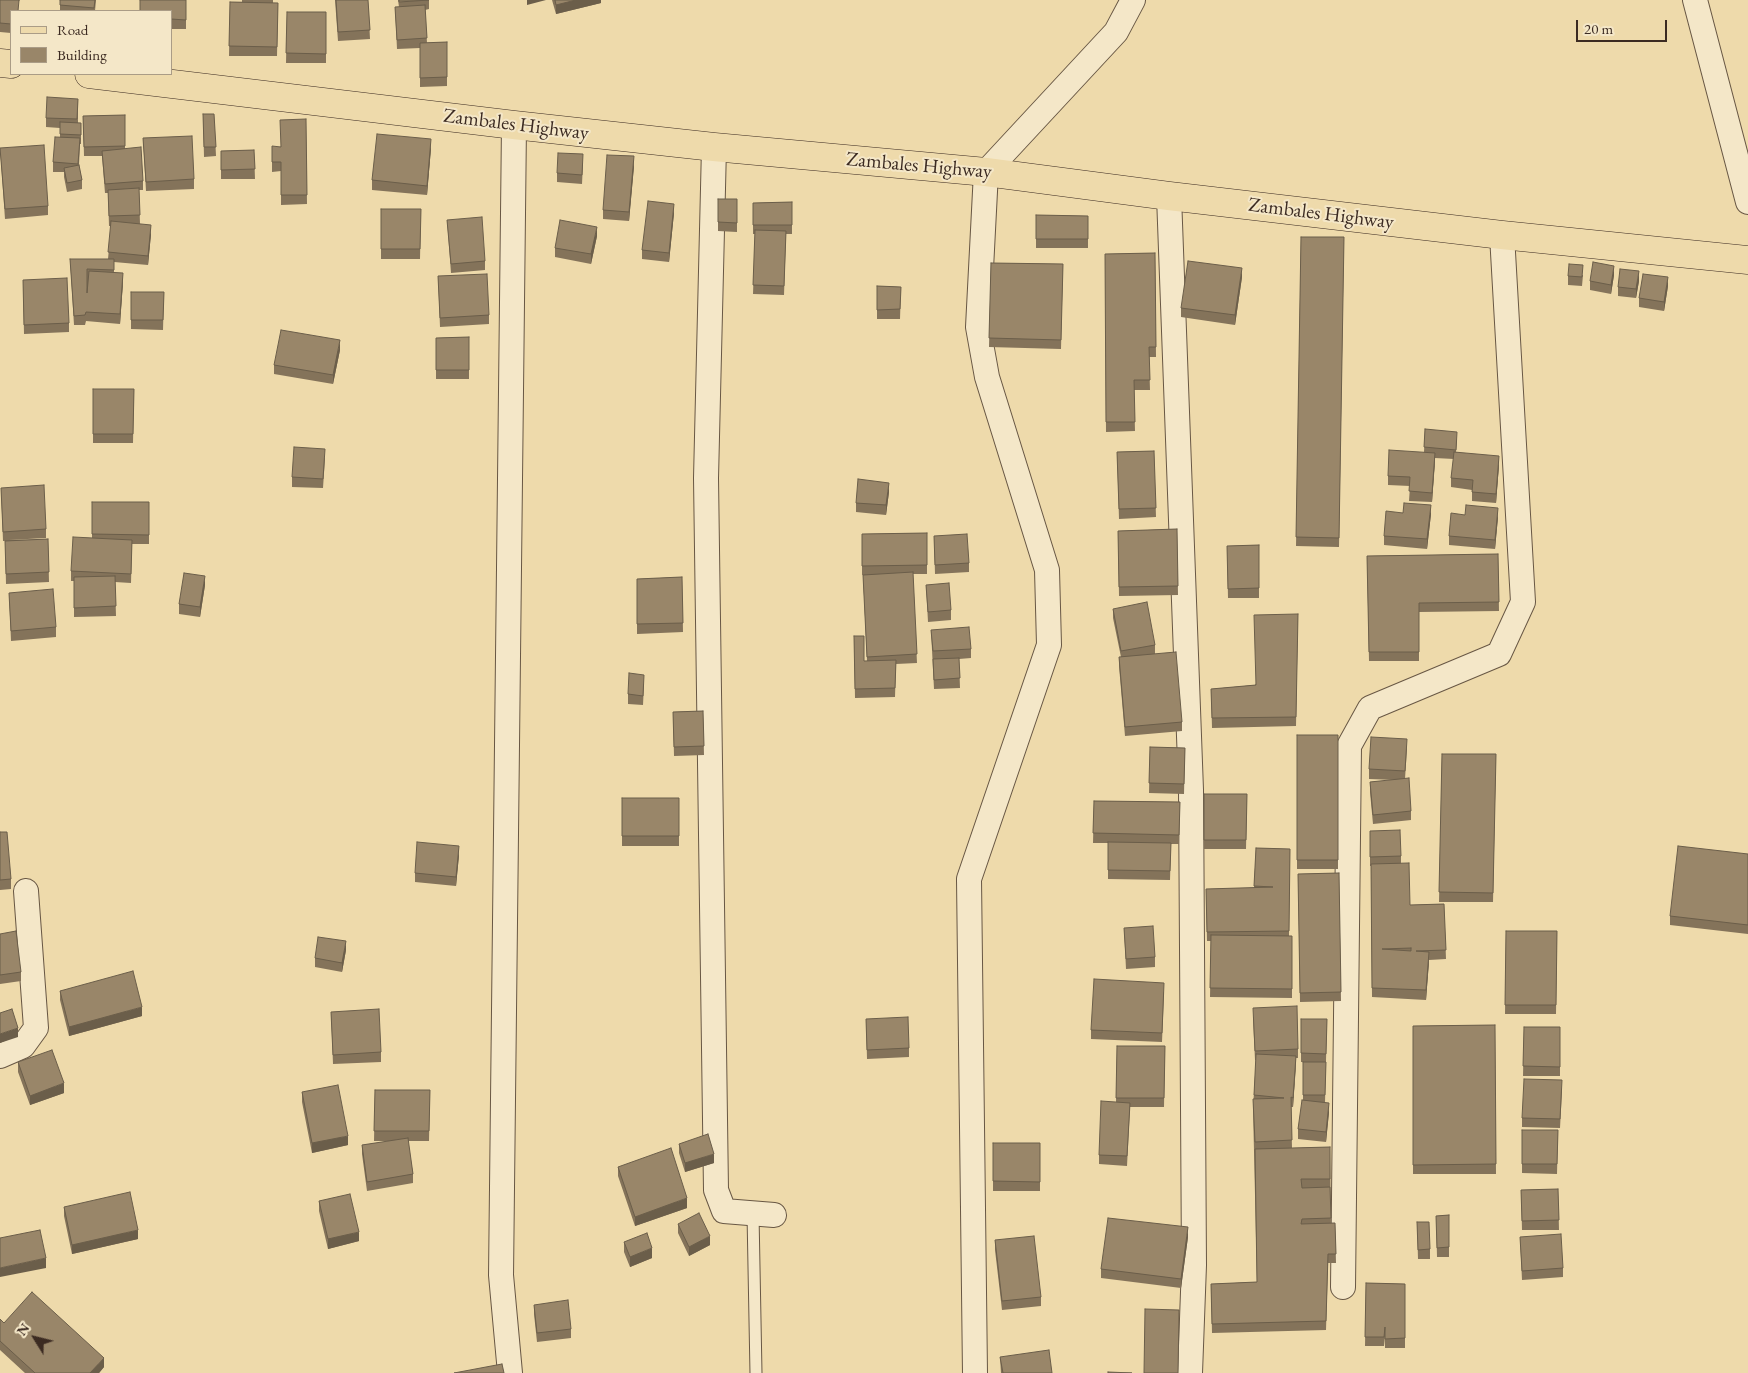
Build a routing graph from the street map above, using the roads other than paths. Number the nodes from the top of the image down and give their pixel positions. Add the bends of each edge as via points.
1 (1133, 0) edge
2 (1695, 0) edge
3 (97, 75) edge
4 (514, 125) junction
5 (714, 147) junction
6 (986, 172) junction
7 (1169, 196) junction
8 (1748, 202) edge
9 (1502, 234) junction
10 (1748, 260) edge
11 (26, 890) dead end
12 (0, 1056) edge
13 (764, 1215) joint
14 (1343, 1286) dead end
15 (510, 1373) edge
16 (756, 1373) edge
17 (976, 1373) edge
18 (1190, 1373) edge

1 - 6 street via 1116,32
2 - 8 street
3 - 4 main road, Zambales Highway
4 - 5 main road, Zambales Highway
4 - 15 street via 501,1275
5 - 6 main road, Zambales Highway
5 - 13 street via 706,478 716,1190 724,1211
6 - 7 main road, Zambales Highway
6 - 17 street via 978,327 987,377 1046,570 1049,645 969,879
7 - 9 main road, Zambales Highway
7 - 18 street via 1191,790 1194,1265
9 - 10 main road, Zambales Highway
9 - 14 street via 1523,602 1499,654 1370,708 1349,746
11 - 12 street via 36,1028 23,1046
13 - 16 lane

